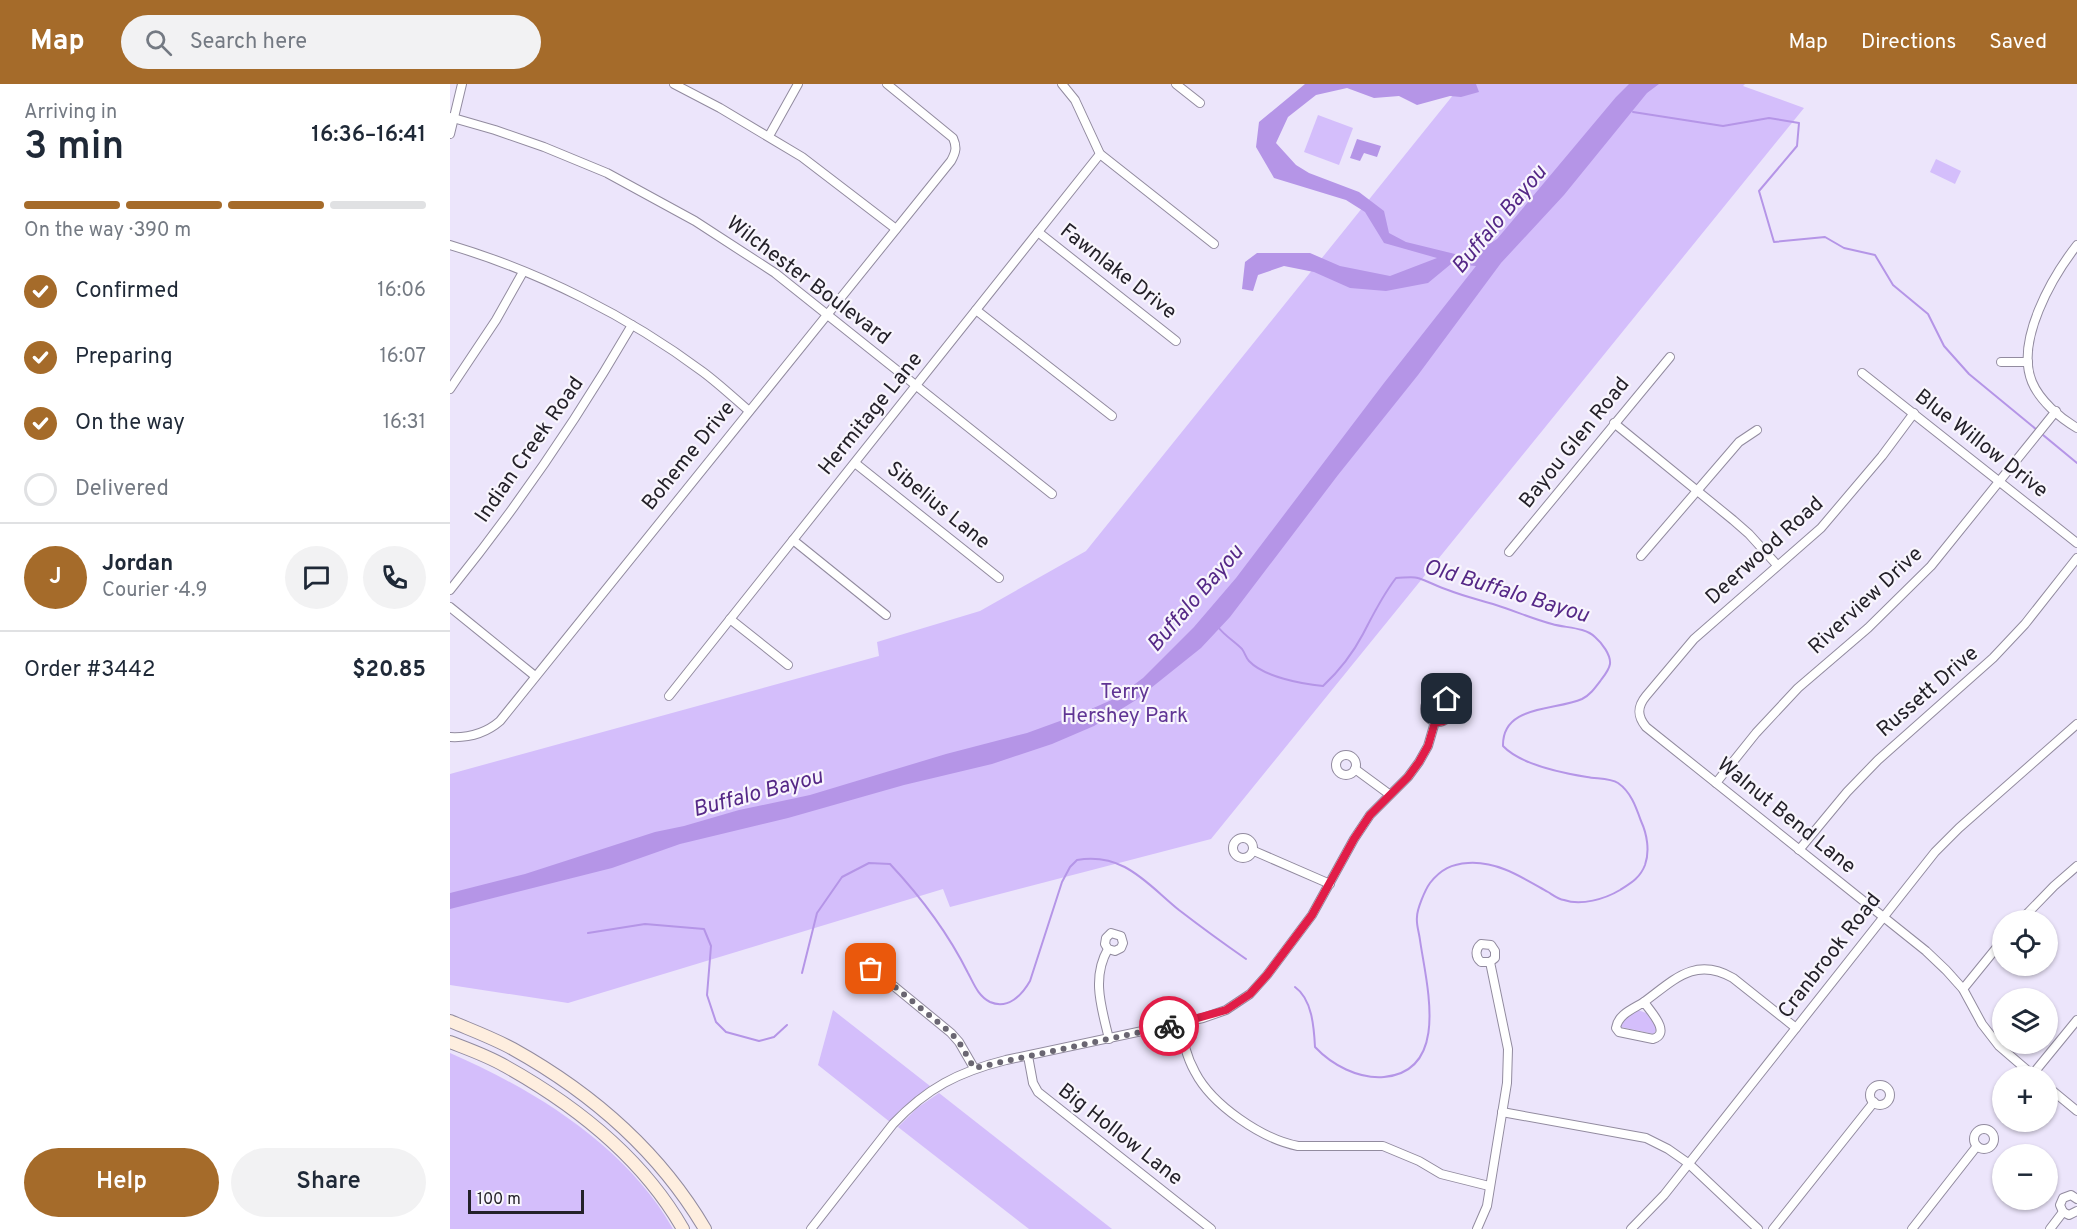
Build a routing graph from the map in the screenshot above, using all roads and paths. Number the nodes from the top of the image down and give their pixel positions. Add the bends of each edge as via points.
1 (462, 84) edge
2 (674, 84) edge
3 (798, 84) edge
4 (887, 84) edge
5 (1062, 84) edge
6 (1176, 84) edge
7 (1072, 87) edge
8 (1200, 103) dead end
9 (453, 118) edge
10 (450, 134) edge
11 (769, 136) junction
12 (1100, 154) junction
13 (896, 229) junction
14 (1038, 232) junction
15 (1214, 244) dead end
16 (450, 245) edge
17 (2077, 245) edge
18 (523, 272) junction
19 (976, 310) junction
20 (827, 314) junction
21 (632, 325) junction
22 (1176, 341) dead end
23 (1670, 357) dead end
24 (2001, 362) dead end
25 (2028, 362) junction
26 (1862, 373) dead end
27 (916, 386) junction
28 (450, 389) edge
29 (749, 411) junction
30 (2056, 411) junction
31 (1914, 413) junction
32 (1112, 416) dead end
33 (1614, 423) junction
34 (2077, 428) edge
35 (1757, 430) dead end
36 (855, 463) junction
37 (1999, 481) junction
38 (1697, 490) junction
39 (1052, 494) dead end
40 (793, 540) junction
41 (2077, 543) edge
42 (1509, 552) dead end
43 (1641, 556) dead end
44 (2077, 558) edge
45 (1777, 566) junction
46 (999, 578) dead end
47 (450, 590) edge
48 (450, 607) edge
49 (886, 615) dead end
50 (730, 619) junction
51 (788, 664) dead end
52 (535, 676) junction
53 (669, 696) dead end
54 (1639, 712) joint
55 (1435, 722) dead end
56 (2077, 724) edge
57 (450, 737) edge
58 (1356, 769) dead end
59 (1716, 783) junction
60 (1389, 794) junction
61 (1799, 850) junction
62 (1254, 851) dead end
63 (2077, 866) edge
64 (1330, 884) junction
65 (2031, 910) edge
66 (1883, 916) junction
67 (1108, 949) dead end
68 (1992, 953) edge
69 (1490, 962) dead end
70 (884, 978) dead end
71 (1963, 988) junction
72 (1644, 1002) junction
73 (2077, 1020) edge
74 (450, 1021) edge
75 (1180, 1023) junction
76 (1796, 1028) junction
77 (1109, 1039) junction
78 (450, 1042) edge
79 (1028, 1056) junction
80 (2022, 1066) edge
81 (2041, 1066) edge
82 (974, 1068) junction
83 (2058, 1095) edge
84 (1874, 1102) dead end
85 (2077, 1111) edge
86 (1502, 1112) junction
87 (1977, 1146) dead end
88 (1688, 1163) junction
89 (1489, 1186) junction
90 (2077, 1199) edge
91 (2077, 1211) edge
92 (2063, 1212) junction
93 (683, 1229) edge
94 (705, 1229) edge
95 (811, 1229) edge
96 (1211, 1229) edge
97 (1477, 1229) edge
98 (1631, 1229) edge
99 (1758, 1229) edge
100 (1773, 1229) edge
101 (1912, 1229) edge
102 (2050, 1229) edge

1 - 9 street
2 - 11 street
3 - 11 street
4 - 13 street, Boheme Drive via 953,138 956,145 956,153 942,173
5 - 7 street
6 - 8 street
7 - 12 street
9 - 10 street
9 - 20 street, Wilchester Boulevard via 544,147 662,201 748,255
11 - 13 street via 822,170
12 - 14 street, Hermitage Lane
12 - 15 street
13 - 20 street, Boheme Drive
14 - 19 street, Hermitage Lane
14 - 22 street, Fawnlake Drive
16 - 18 street
17 - 25 street via 2062,265 2042,306 2030,340
18 - 21 street
18 - 28 street
19 - 27 street, Hermitage Lane
19 - 32 street
20 - 27 street, Wilchester Boulevard
20 - 29 street, Boheme Drive
21 - 29 street via 704,373
21 - 47 street, Indian Creek Road via 561,442
23 - 33 street, Bayou Glen Road
24 - 25 street
25 - 30 street via 2037,391
26 - 31 street, Blue Willow Drive
27 - 36 street, Hermitage Lane
27 - 39 street, Wilchester Boulevard
29 - 52 street, Boheme Drive
30 - 34 street
30 - 37 street, Riverview Drive
31 - 37 street, Blue Willow Drive
31 - 45 street, Deerwood Road via 1844,503
33 - 38 street
33 - 42 street, Bayou Glen Road
35 - 38 street via 1738,442
36 - 40 street, Hermitage Lane
36 - 46 street, Sibelius Lane
37 - 41 street, Blue Willow Drive
37 - 59 street, Riverview Drive via 1931,566 1868,628 1798,688
38 - 43 street
38 - 45 street via 1749,534
40 - 49 street
40 - 50 street, Hermitage Lane
44 - 61 street, Russett Drive via 1993,658 1878,760
45 - 54 street, Deerwood Road via 1694,639 1646,696
48 - 52 street
50 - 51 street
50 - 53 street, Hermitage Lane
52 - 57 street, Boheme Drive via 490,729 462,738
54 - 59 street, Walnut Bend Lane via 1647,727
55 - 60 street via 1419,762
56 - 66 street, Cranbrook Road via 1959,828
58 - 60 street
59 - 61 street, Walnut Bend Lane
60 - 64 street via 1354,839
61 - 66 street, Walnut Bend Lane
62 - 64 street
63 - 65 street
64 - 75 street via 1312,915 1250,994 1226,1010
66 - 71 street, Walnut Bend Lane
66 - 76 street, Cranbrook Road
67 - 77 street via 1098,972
68 - 71 street
69 - 86 street via 1508,1049
70 - 82 street via 951,1033
71 - 80 street, Walnut Bend Lane via 1982,1024
72 - 72 street via 1617,1021 1619,1032 1658,1037 1661,1027
72 - 76 street via 1683,973 1709,969 1732,978
73 - 81 street
74 - 94 main road via 512,1048 590,1098 651,1155
75 - 77 street
75 - 89 street via 1187,1055 1205,1088 1261,1133 1298,1146 1383,1146 1441,1174
76 - 88 street, Cranbrook Road
77 - 79 street
78 - 93 main road via 503,1065 598,1130 650,1182
79 - 82 street
79 - 96 street, Big Hollow Lane via 1033,1083 1048,1102
82 - 95 street via 932,1090 908,1109
83 - 85 street
84 - 100 street
86 - 88 street via 1646,1138
86 - 89 street
87 - 101 street
88 - 98 street, Cranbrook Road
88 - 99 street
89 - 97 street
90 - 92 street via 2071,1195 2063,1198
91 - 92 street via 2069,1215
92 - 102 street

